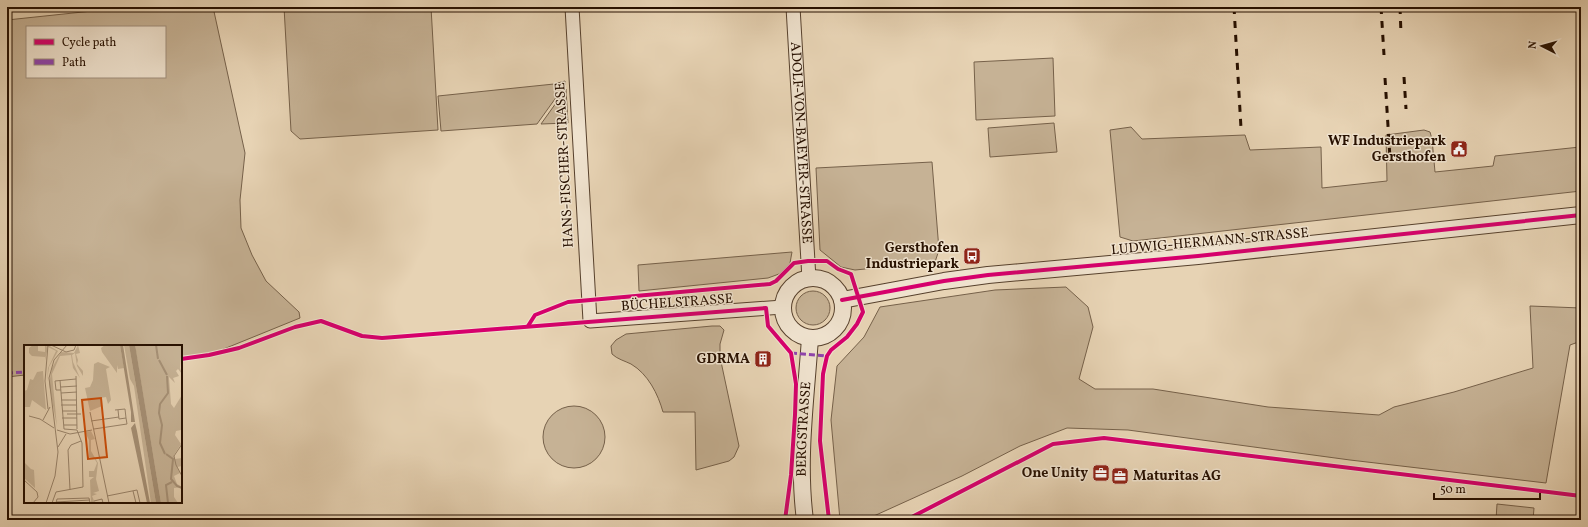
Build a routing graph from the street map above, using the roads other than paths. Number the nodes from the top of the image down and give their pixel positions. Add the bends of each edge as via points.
1 (572, 7) edge
2 (793, 7) edge
3 (1581, 215) edge
4 (809, 278) junction
5 (842, 300) junction
6 (783, 307) junction
7 (590, 321) joint
8 (810, 338) junction
9 (805, 520) edge

1 - 7 street, HANS-FISCHER-STRASSE
2 - 4 street, ADOLF-VON-BAEYER-STRASSE
3 - 5 street, LUDWIG-HERMANN-STRASSE via 1198,256 988,275
4 - 5 street via 831,284
4 - 6 street via 791,288
5 - 8 street via 843,310 835,328 818,338
6 - 7 street, BÜCHELSTRASSE
6 - 8 street via 785,320 791,328 798,335
8 - 9 street, BERGSTRASSE via 802,463

